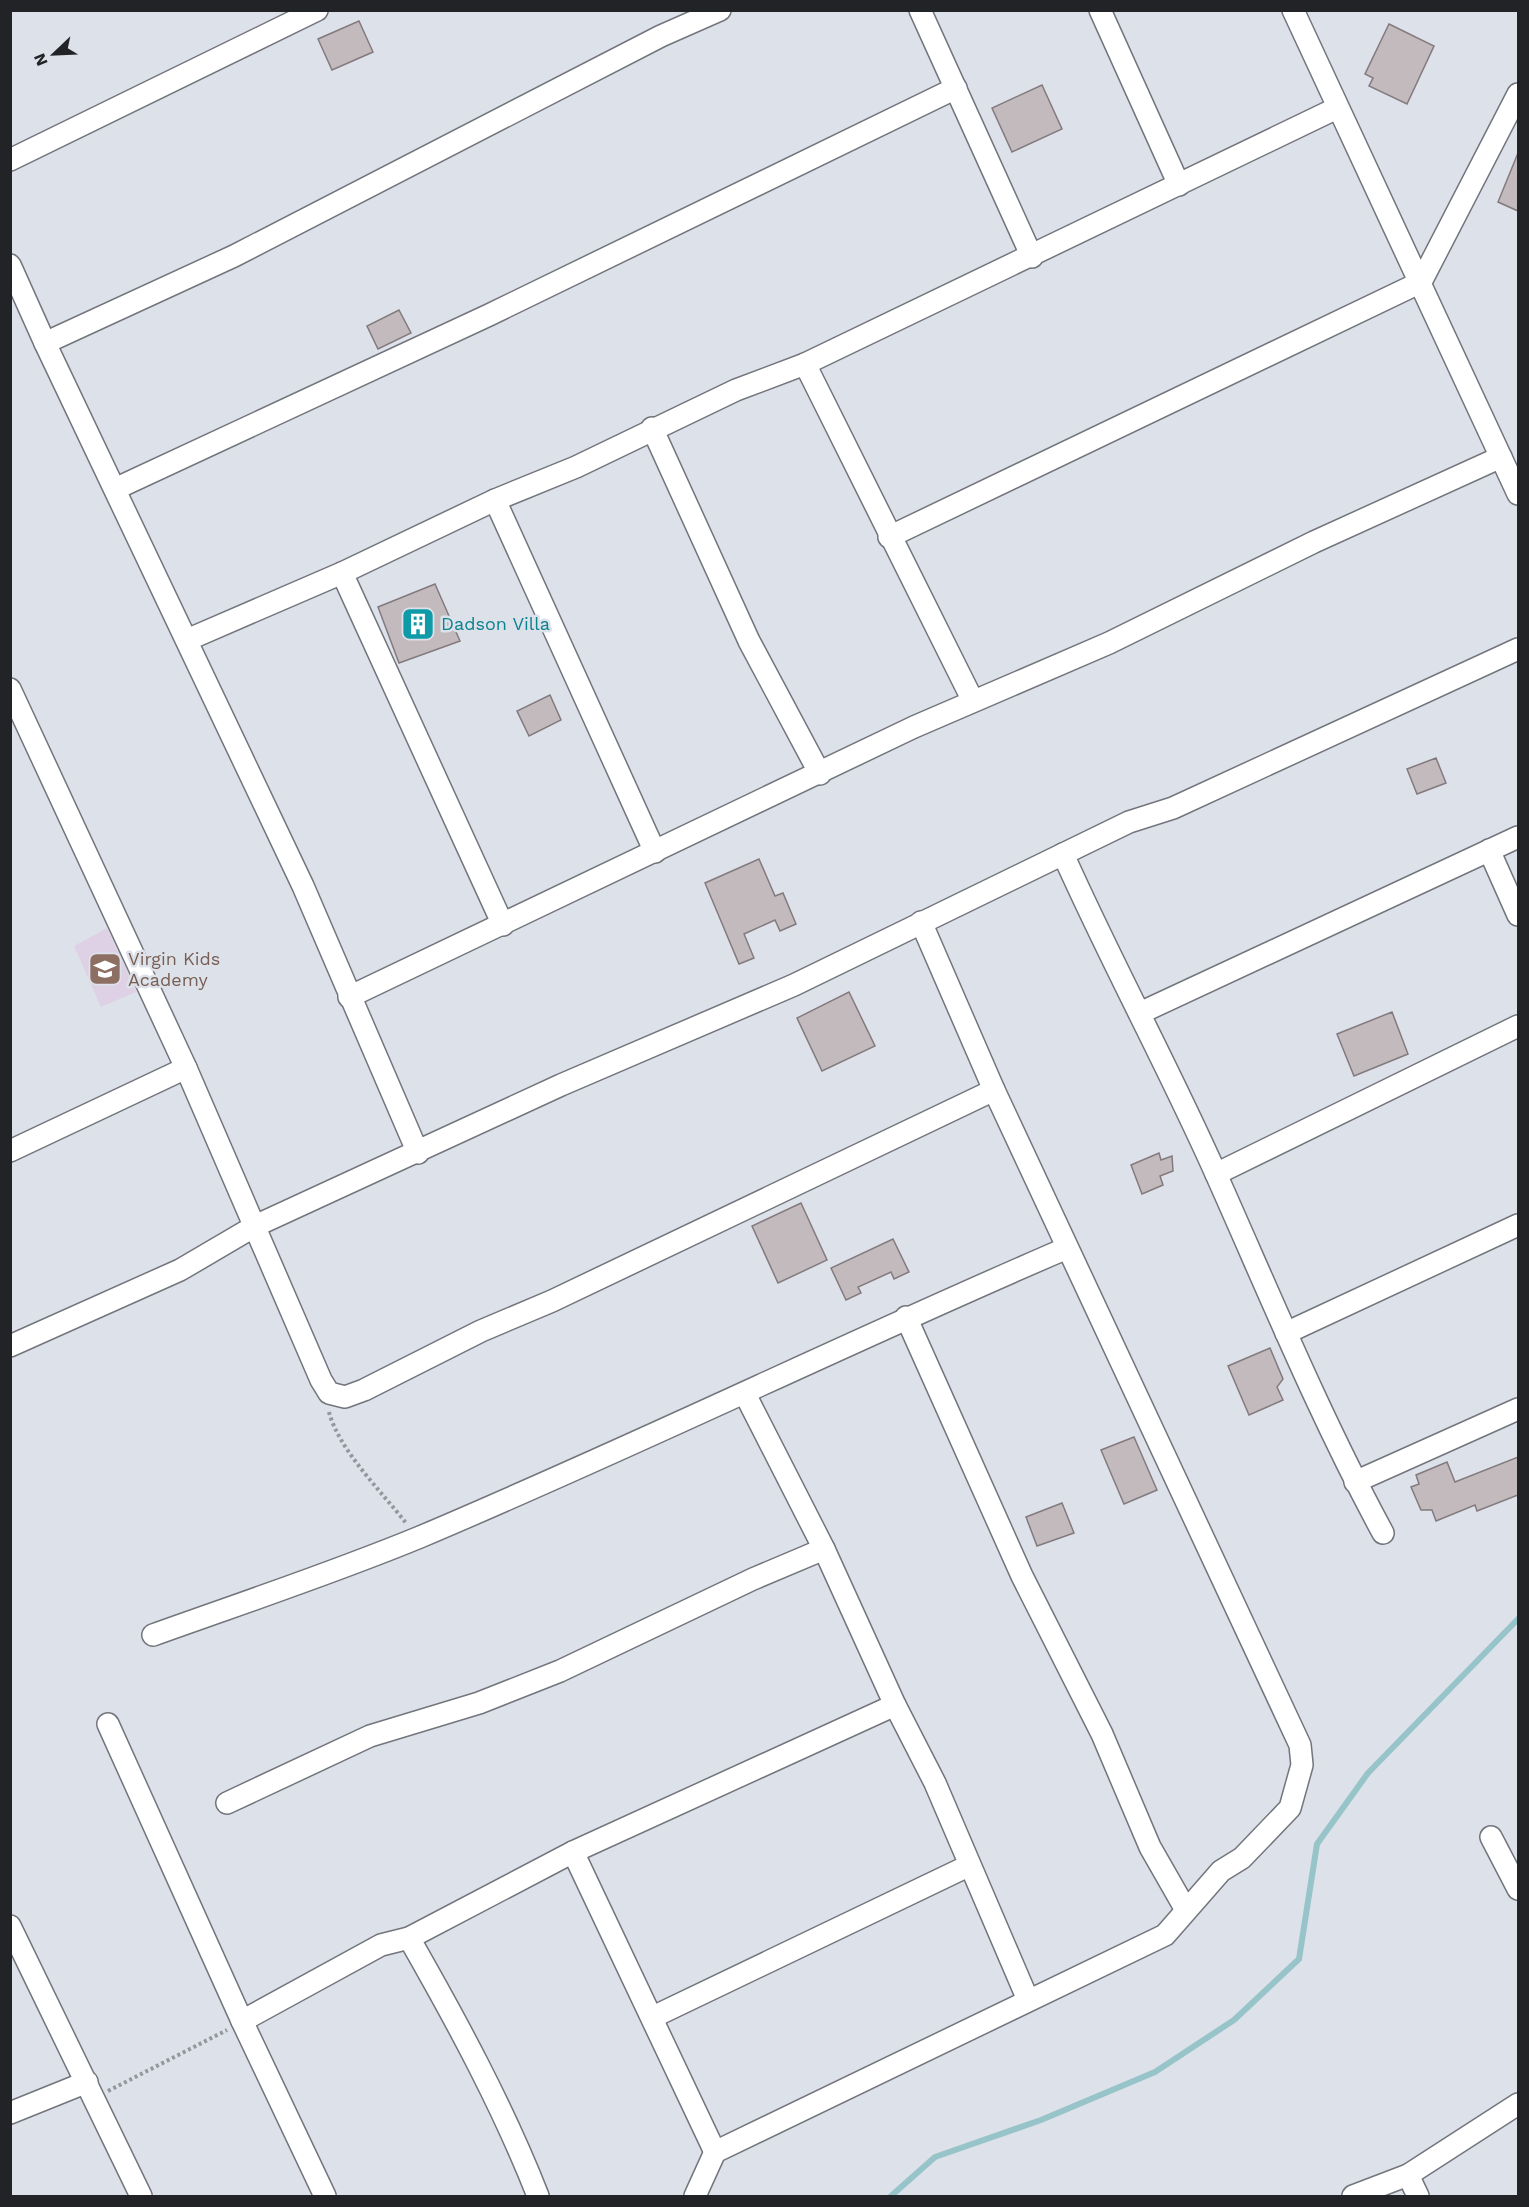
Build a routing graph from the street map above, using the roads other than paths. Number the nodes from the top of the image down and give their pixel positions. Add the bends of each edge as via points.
1 (317, 10) edge
2 (720, 10) edge
3 (920, 10) edge
4 (1100, 10) edge
5 (1293, 10) edge
6 (957, 88) junction
7 (1518, 93) edge
8 (1336, 108) junction
9 (10, 160) edge
10 (1179, 185) junction
11 (1032, 257) junction
12 (10, 265) edge
13 (1421, 282) junction
14 (45, 343) junction
15 (805, 364) junction
16 (652, 429) junction
17 (1510, 466) edge
18 (115, 489) junction
19 (1518, 495) edge
20 (495, 500) junction
21 (889, 537) junction
22 (342, 573) junction
23 (186, 640) junction
24 (1518, 649) edge
25 (10, 689) edge
26 (973, 701) junction
27 (19, 728) edge
28 (820, 774) junction
29 (1518, 837) edge
30 (1489, 850) junction
31 (655, 852) junction
32 (1063, 854) junction
33 (1518, 915) edge
34 (921, 921) junction
35 (503, 925) junction
36 (349, 997) junction
37 (1140, 1013) junction
38 (1518, 1026) edge
39 (186, 1068) junction
40 (994, 1090) junction
41 (10, 1152) edge
42 (418, 1153) junction
43 (1216, 1174) junction
44 (1518, 1225) edge
45 (255, 1226) junction
46 (1067, 1248) junction
47 (906, 1317) junction
48 (1286, 1334) junction
49 (10, 1346) edge
50 (745, 1394) junction
51 (1518, 1408) edge
52 (1355, 1482) junction
53 (1383, 1533) dead end
54 (824, 1549) junction
55 (153, 1635) dead end
56 (895, 1705) junction
57 (108, 1724) dead end
58 (226, 1803) dead end
59 (1491, 1837) dead end
60 (573, 1852) junction
61 (968, 1866) junction
62 (1518, 1889) edge
63 (1186, 1910) junction
64 (10, 1926) edge
65 (410, 1938) junction
66 (1028, 2000) junction
67 (652, 2017) junction
68 (242, 2021) junction
69 (91, 2090) junction
70 (1518, 2104) edge
71 (10, 2113) edge
72 (715, 2152) junction
73 (1407, 2175) junction
74 (141, 2196) edge
75 (325, 2196) edge
76 (538, 2196) edge
77 (695, 2196) edge
78 (1353, 2196) edge
79 (1418, 2196) edge

1 - 9 street
2 - 14 street via 661,36 234,256
3 - 6 street
4 - 10 street
5 - 8 street
6 - 11 street
6 - 18 street via 489,315
7 - 13 street
8 - 10 street
8 - 13 street
10 - 11 street
11 - 15 street
12 - 14 street
13 - 17 street
13 - 21 street
14 - 18 street
15 - 16 street via 736,390
15 - 21 street
16 - 20 street via 576,467
16 - 28 street via 749,641
17 - 19 street
17 - 26 street via 1314,542 1109,643
18 - 23 street
20 - 22 street
20 - 31 street
21 - 26 street
22 - 23 street
22 - 35 street
23 - 36 street via 303,886
24 - 32 street via 1173,808 1129,822
25 - 27 street
26 - 28 street
27 - 39 street
28 - 31 street
29 - 30 street
30 - 33 street
30 - 37 street
31 - 35 street
32 - 34 street
32 - 37 street
34 - 40 street
34 - 42 street via 794,985 561,1085
35 - 36 street
36 - 42 street
37 - 43 street
38 - 43 street
39 - 41 street
39 - 45 street
40 - 45 street via 345,1397 329,1393 321,1380
40 - 46 street
42 - 45 street
43 - 48 street
44 - 48 street
45 - 49 street via 180,1270
46 - 47 street
46 - 63 street via 1300,1745 1302,1765 1290,1808 1242,1858 1221,1871
47 - 50 street
47 - 63 street via 1022,1576 1102,1734 1150,1847
48 - 52 street
50 - 54 street
50 - 55 street via 417,1538
51 - 52 street
52 - 53 street
54 - 56 street
54 - 58 street via 560,1671 479,1703 370,1736
56 - 60 street
56 - 61 street via 935,1783
57 - 68 street
59 - 62 street
60 - 65 street
60 - 67 street
61 - 66 street
61 - 67 street
63 - 66 street via 1165,1935
64 - 69 street
65 - 68 street via 381,1945
65 - 76 street via 508,2123
66 - 72 street
67 - 72 street
68 - 75 street
69 - 71 street
69 - 74 street
70 - 73 street
72 - 77 street
73 - 78 street
73 - 79 street

